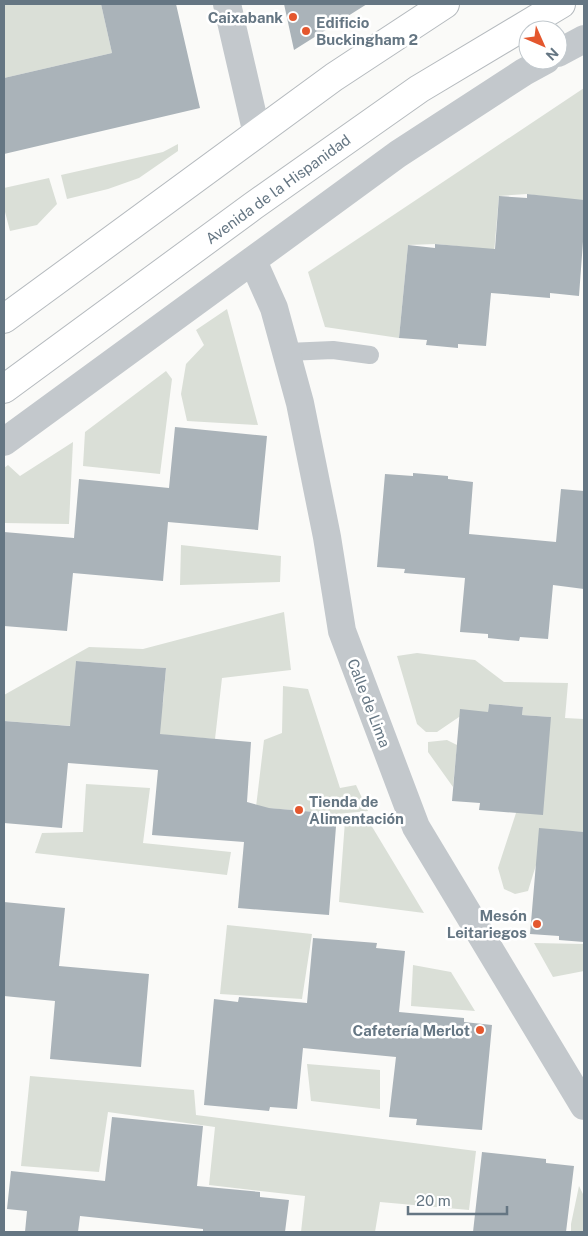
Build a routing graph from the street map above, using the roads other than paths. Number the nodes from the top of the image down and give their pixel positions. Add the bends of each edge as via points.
1 (227, 4) edge
2 (444, 4) edge
3 (561, 4) edge
4 (584, 39) edge
5 (568, 48) edge
6 (528, 70) edge
7 (257, 134) junction
8 (254, 261) junction
9 (4, 319) edge
10 (287, 352) junction
11 (370, 355) dead end
12 (4, 388) edge
13 (4, 442) edge
14 (584, 1106) edge

1 - 7 street
2 - 7 main road via 334,77
3 - 12 main road, Avenida de la Hispanidad via 419,89
4 - 5 street
6 - 8 street via 398,154
7 - 9 main road
8 - 10 street, Calle de Lima via 274,308
8 - 13 street
10 - 11 lane via 333,350
10 - 14 street, Calle de Lima via 325,528 342,631 416,826

